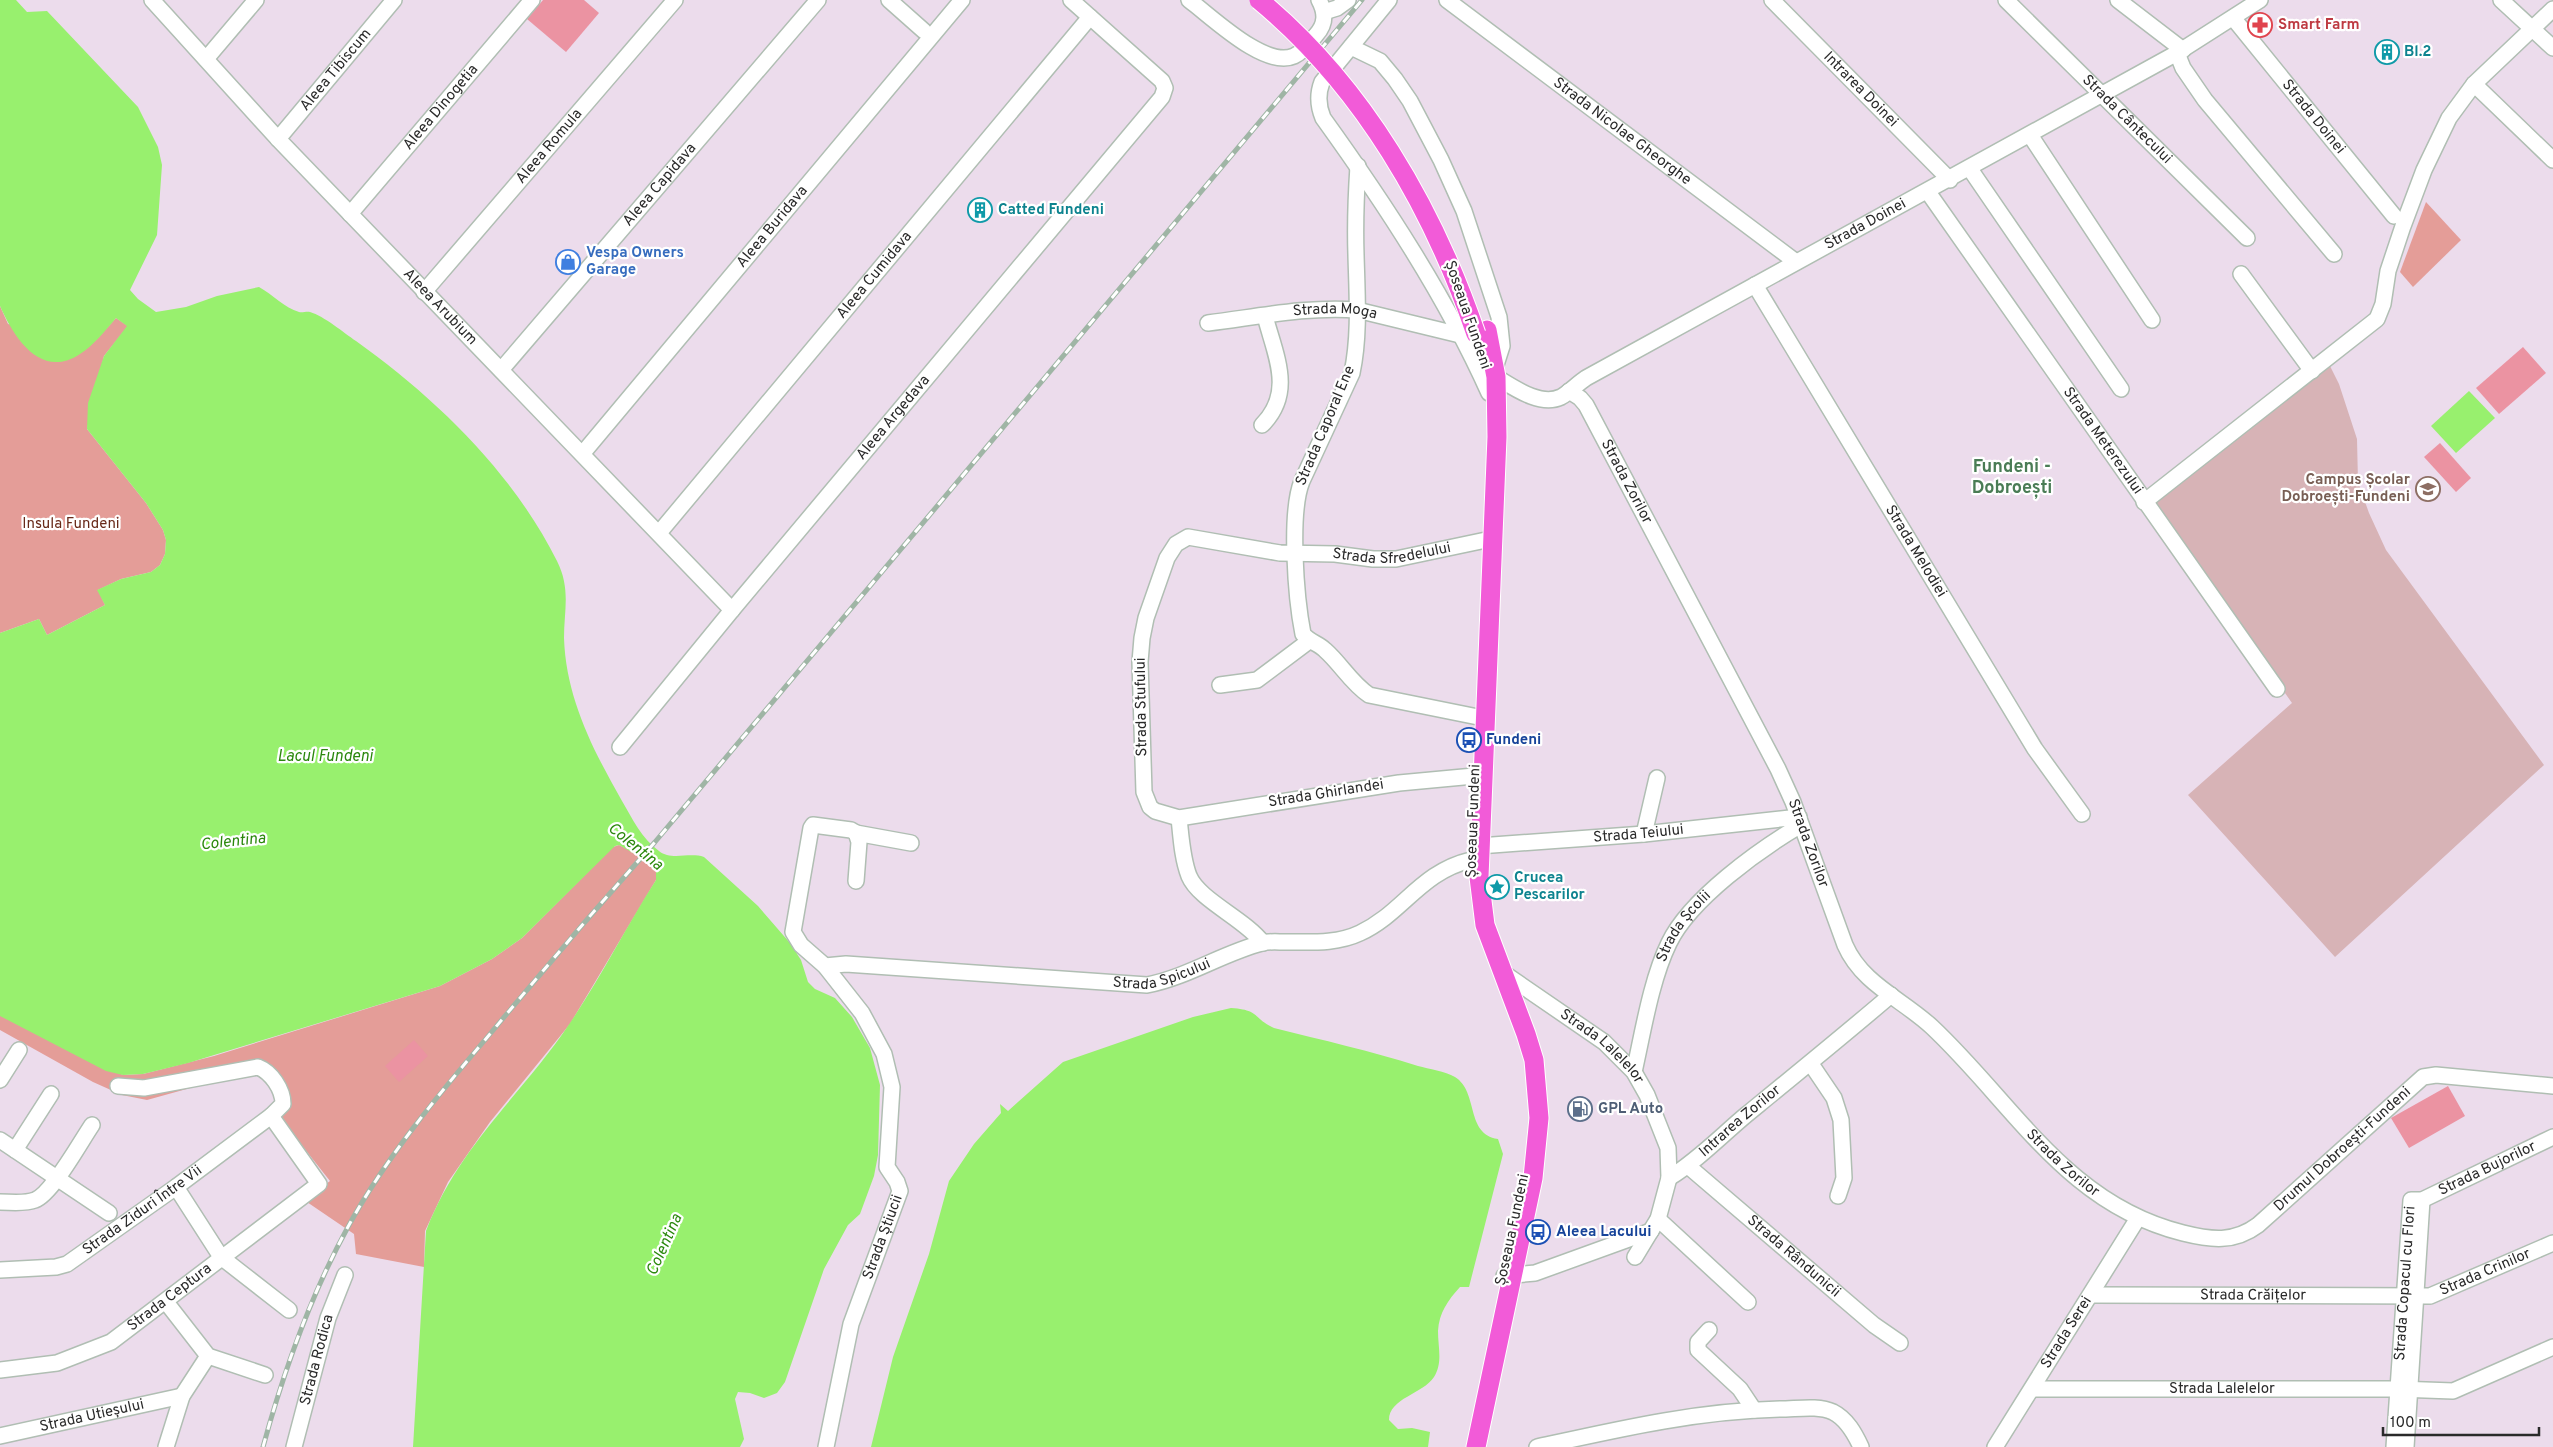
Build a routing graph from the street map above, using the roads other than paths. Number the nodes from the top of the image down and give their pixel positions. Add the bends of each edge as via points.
1 (152, 0) edge
2 (256, 0) edge
3 (394, 0) edge
4 (532, 0) edge
5 (674, 0) edge
6 (818, 0) edge
7 (890, 0) edge
8 (962, 0) edge
9 (1071, 0) edge
10 (1189, 0) edge
11 (1258, 0) edge
12 (1278, 0) edge
13 (1348, 0) edge
14 (1389, 0) edge
15 (1447, 0) edge
16 (1772, 0) edge
17 (2006, 0) edge
18 (2118, 0) edge
19 (2260, 0) edge
20 (2501, 0) edge
21 (1322, 6) edge
22 (2553, 9) edge
23 (1090, 17) junction
24 (2234, 19) junction
25 (2532, 28) junction
26 (924, 31) dead end
27 (1351, 47) junction
28 (2553, 48) edge
29 (2180, 51) junction
30 (206, 60) junction
31 (2474, 84) junction
32 (2102, 96) junction
33 (2030, 135) junction
34 (278, 139) junction
35 (2553, 160) edge
36 (1358, 166) junction
37 (1970, 169) junction
38 (1950, 180) junction
39 (1928, 192) junction
40 (350, 214) junction
41 (2394, 216) dead end
42 (2247, 238) dead end
43 (2334, 254) dead end
44 (1796, 262) junction
45 (2241, 274) dead end
46 (1755, 285) junction
47 (424, 292) junction
48 (1357, 310) junction
49 (1265, 316) junction
50 (2152, 320) dead end
51 (1208, 323) dead end
52 (1474, 333) junction
53 (501, 370) junction
54 (2312, 371) junction
55 (1493, 379) junction
56 (2121, 389) dead end
57 (1569, 391) junction
58 (1262, 425) dead end
59 (582, 453) junction
60 (2144, 502) junction
61 (659, 532) junction
62 (1486, 540) junction
63 (1296, 553) junction
64 (732, 610) junction
65 (1310, 641) junction
66 (1220, 685) dead end
67 (2277, 689) dead end
68 (1478, 717) junction
69 (620, 747) dead end
70 (1474, 776) junction
71 (1657, 778) dead end
72 (2082, 814) dead end
73 (1179, 818) junction
74 (1800, 821) junction
75 (856, 833) junction
76 (1644, 834) junction
77 (911, 843) dead end
78 (1475, 853) junction
79 (856, 881) dead end
80 (1263, 943) junction
81 (825, 966) junction
82 (1502, 972) junction
83 (1891, 995) junction
84 (19, 1050) dead end
85 (1811, 1064) junction
86 (1634, 1072) junction
87 (0, 1080) edge
88 (118, 1086) dead end
89 (2553, 1086) edge
90 (51, 1094) dead end
91 (271, 1116) junction
92 (92, 1125) dead end
93 (2553, 1137) edge
94 (0, 1140) edge
95 (15, 1150) junction
96 (1688, 1166) junction
97 (58, 1178) junction
98 (1670, 1178) junction
99 (176, 1187) junction
100 (1838, 1196) dead end
101 (2422, 1200) joint
102 (0, 1202) edge
103 (109, 1213) dead end
104 (2138, 1218) junction
105 (1654, 1225) junction
106 (2553, 1243) edge
107 (221, 1257) junction
108 (1635, 1257) dead end
109 (0, 1270) edge
110 (345, 1275) dead end
111 (1508, 1276) junction
112 (2092, 1295) junction
113 (2410, 1296) junction
114 (166, 1302) junction
115 (1748, 1302) dead end
116 (289, 1310) dead end
117 (1709, 1330) dead end
118 (1900, 1343) dead end
119 (2553, 1347) edge
120 (208, 1356) junction
121 (0, 1370) edge
122 (265, 1375) dead end
123 (2033, 1389) junction
124 (2404, 1389) junction
125 (182, 1396) junction
126 (1754, 1410) junction
127 (0, 1436) edge
128 (166, 1447) edge
129 (294, 1447) edge
130 (826, 1447) edge
131 (1466, 1447) edge
132 (1476, 1447) edge
133 (1537, 1447) edge
134 (1861, 1447) edge
135 (1995, 1447) edge
136 (2394, 1447) edge
137 (2406, 1447) edge

1 - 30 street, Aleea Arubium
2 - 30 street
3 - 34 street, Aleea Tibiscum
4 - 40 street, Aleea Dinogetia
5 - 47 street, Aleea Romula
6 - 53 street, Aleea Capidava
7 - 26 street
8 - 59 street, Aleea Buridava
9 - 23 street
10 - 21 street via 1251,47 1277,59 1302,51 1322,27
11 - 52 main road, Șoseaua Fundeni, bridge via 1323,62 1368,120 1430,220 1451,266
12 - 52 main road, Șoseaua Fundeni via 1351,75 1414,168 1453,240
13 - 21 street via 1337,8
14 - 27 street
15 - 44 street, Strada Nicolae Gheorghe
16 - 38 street, Intrarea Doinei
17 - 32 street, Strada Cântecului
18 - 29 street
19 - 24 street, Strada Doinei
20 - 25 street
22 - 25 street
23 - 61 street, Aleea Cumidava
23 - 64 street, Aleea Argedava via 1162,81 1165,88 1162,96
24 - 29 street, Strada Doinei
24 - 41 street, Strada Doinei
25 - 28 street
25 - 31 street
27 - 36 street, Șoseaua Fundeni via 1322,82 1318,97 1324,118
27 - 55 street, Șoseaua Fundeni via 1380,61 1395,79 1414,108 1464,211 1500,318 1502,346
29 - 32 street, Strada Doinei
29 - 43 street via 2183,68 2210,106
30 - 34 street, Aleea Arubium
31 - 35 street
31 - 54 street via 2449,118 2424,170 2392,257 2381,312
32 - 33 street, Strada Doinei
32 - 42 street, Strada Cântecului
33 - 37 street, Strada Doinei
33 - 50 street
34 - 40 street, Aleea Arubium
36 - 48 street, Strada Caporal Ene via 1355,224
36 - 52 street, Șoseaua Fundeni
37 - 38 street, Strada Doinei
37 - 56 street
38 - 39 street, Strada Doinei
39 - 44 street, Strada Doinei
39 - 60 street, Strada Meterezului
40 - 47 street, Aleea Arubium
44 - 46 street, Strada Doinei
45 - 54 street
46 - 57 street, Strada Doinei via 1586,378
46 - 72 street, Strada Melodiei via 2035,749
47 - 53 street, Aleea Arubium
48 - 49 street, Strada Moga via 1324,309
48 - 52 street, Strada Moga
48 - 63 street, Strada Caporal Ene via 1352,373 1298,489
49 - 51 street, Strada Moga
49 - 58 street via 1281,386 1275,407
52 - 55 main road, Șoseaua Fundeni
52 - 55 main road, Șoseaua Fundeni
53 - 59 street, Aleea Arubium
54 - 60 street
55 - 57 street, Strada Doinei via 1541,398 1554,399
55 - 62 main road, Șoseaua Fundeni
55 - 78 main road, Șoseaua Fundeni via 1496,464
57 - 74 street, Strada Zorilor via 1586,405 1771,754
59 - 61 street, Aleea Arubium
60 - 67 street, Strada Meterezului
61 - 64 street, Aleea Arubium
62 - 63 street, Strada Sfredelului via 1396,559
62 - 68 main road, Șoseaua Fundeni
63 - 65 street, Strada Caporal Ene via 1303,634
63 - 73 street, Strada Stufului via 1188,537 1176,544 1167,558 1142,638 1144,792 1155,811
64 - 69 street, Aleea Argedava
65 - 66 street via 1257,680
65 - 68 street via 1324,648 1359,689 1369,695
68 - 70 main road, Șoseaua Fundeni
70 - 73 street, Strada Ghirlandei via 1399,783
70 - 78 main road, Șoseaua Fundeni
71 - 76 street
73 - 80 street via 1186,869 1193,883
74 - 76 street, Strada Teiului
74 - 83 street, Strada Zorilor via 1849,955 1862,973
74 - 86 street, Strada Școlii via 1720,884 1677,930 1666,950 1653,992
75 - 77 street
75 - 79 street via 859,842
75 - 81 street, Strada Știucii via 817,824 810,828 793,932 801,945
76 - 78 street, Strada Teiului
78 - 80 street, Strada Spicului via 1432,876 1361,933 1326,942
78 - 82 main road, Șoseaua Fundeni via 1482,911
78 - 111 main road, Șoseaua Fundeni via 1476,918 1524,1049 1531,1094 1530,1152
80 - 81 street, Strada Spicului via 1147,986 846,964
81 - 130 street, Strada Știucii via 862,1013 884,1054 892,1087 887,1167 900,1192 849,1330
82 - 86 street, Strada Lalelelor via 1604,1042
82 - 111 main road, Șoseaua Fundeni via 1530,1047 1539,1108 1536,1162
83 - 85 street, Intrarea Zorilor
83 - 104 street, Strada Zorilor via 1932,1027 2075,1178 2093,1193
84 - 87 street
85 - 96 street, Intrarea Zorilor
85 - 100 street via 1834,1098 1840,1120 1844,1178
86 - 98 street, Strada Lalelelor via 1664,1134
88 - 91 street, Strada Ziduri Între Vii via 144,1088 258,1067 265,1069 282,1093 283,1104
89 - 104 street, Drumul Dobroești-Fundeni via 2436,1075 2423,1077 2244,1234 2230,1239 2211,1239 2169,1230
90 - 95 street
91 - 99 street, Strada Ziduri Între Vii
91 - 107 street, Strada Ceptura via 320,1184
92 - 97 street
93 - 101 street, Strada Bujorilor
94 - 95 street
95 - 97 street
96 - 98 street, Intrarea Zorilor
96 - 118 street, Strada Rândunicii via 1874,1325
97 - 102 street via 38,1200
97 - 103 street
98 - 105 street
99 - 107 street
99 - 109 street, Strada Ziduri Între Vii via 67,1264
101 - 113 street, Strada Copacul cu Flori
104 - 112 street, Strada Serei
105 - 108 street
105 - 111 street via 1535,1273
105 - 115 street
106 - 113 street, Strada Crinilor via 2439,1294
107 - 114 street, Strada Ceptura
107 - 116 street
110 - 129 street, Strada Rodica via 328,1318
111 - 131 main road, Șoseaua Fundeni
111 - 132 main road, Șoseaua Fundeni
112 - 113 street, Strada Crăițelor
112 - 123 street, Strada Serei
113 - 124 street, Strada Copacul cu Flori
114 - 120 street
114 - 121 street, Strada Ceptura via 121,1336 99,1348 57,1363
117 - 126 street via 1698,1342 1698,1350 1740,1389
119 - 124 street, Strada Lalelelor via 2463,1388 2447,1392
120 - 122 street
120 - 125 street
123 - 124 street, Strada Lalelelor
123 - 135 street, Strada Serei
124 - 136 street, Strada Copacul cu Flori
124 - 137 street, Strada Copacul cu Flori
125 - 127 street, Strada Utieșului
125 - 128 street
126 - 133 street via 1692,1415
126 - 134 street via 1810,1408 1832,1412 1842,1417

